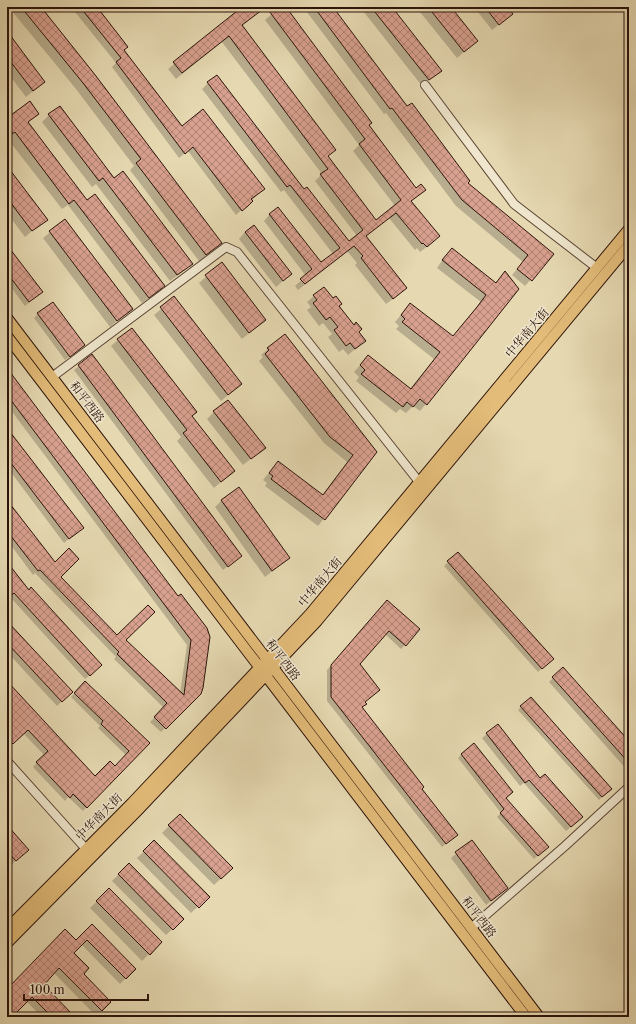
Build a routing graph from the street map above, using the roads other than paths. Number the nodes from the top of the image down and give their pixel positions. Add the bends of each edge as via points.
1 (425, 85) dead end
2 (629, 229) edge
3 (629, 245) edge
4 (597, 268) junction
5 (7, 318) edge
6 (7, 336) edge
7 (52, 377) junction
8 (420, 483) junction
9 (266, 668) junction
10 (7, 761) edge
11 (629, 787) edge
12 (86, 850) junction
13 (471, 928) junction
14 (7, 929) edge
15 (7, 943) edge
16 (526, 1017) edge
17 (539, 1017) edge

1 - 4 street via 514,204
2 - 4 main road, 中华南大街
3 - 9 main road, 中华南大街 via 317,621
4 - 8 main road, 中华南大街
5 - 7 main road, 和平西路
6 - 9 main road, 和平西路
7 - 8 street via 226,247 237,252
7 - 9 main road, 和平西路
8 - 9 main road, 中华南大街
9 - 12 main road, 中华南大街
9 - 13 main road, 和平西路
9 - 15 main road, 中华南大街 via 139,809
9 - 16 main road, 和平西路
10 - 12 street
11 - 13 street
12 - 14 main road, 中华南大街
13 - 17 main road, 和平西路

